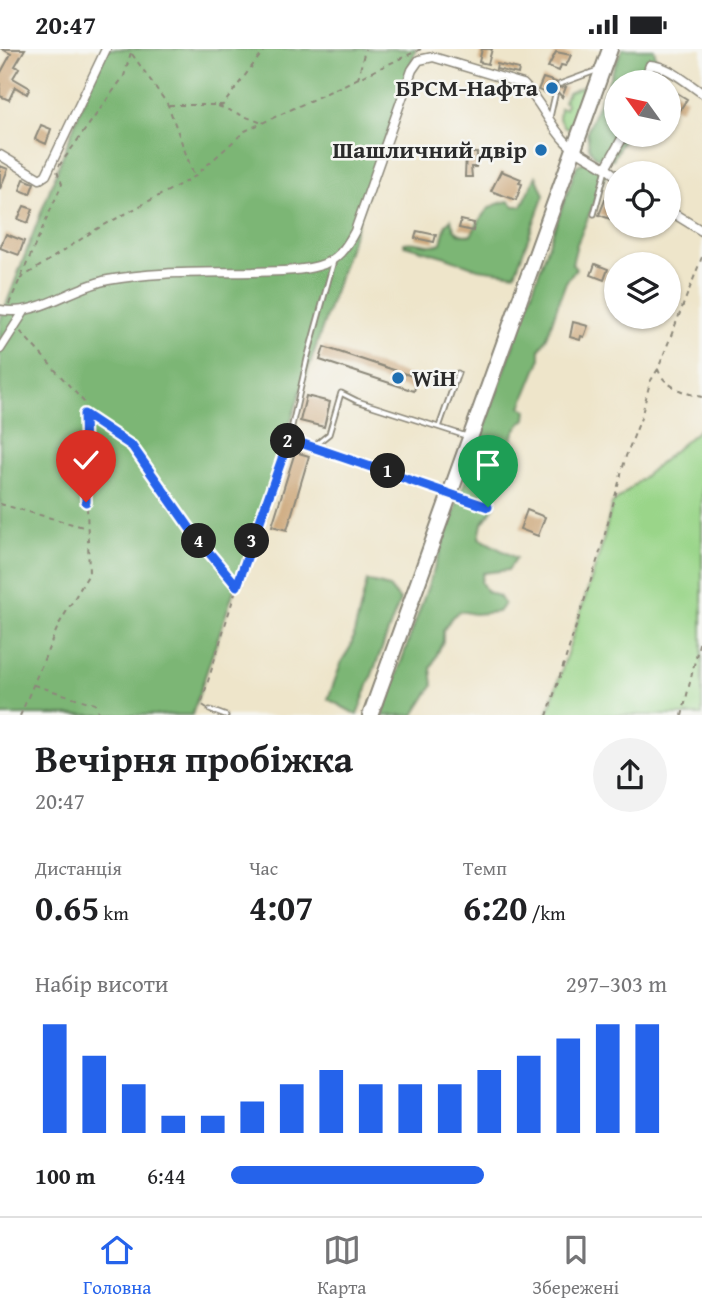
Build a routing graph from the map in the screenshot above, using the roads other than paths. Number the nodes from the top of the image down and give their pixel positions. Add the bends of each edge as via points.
1 (106, 49) edge
2 (610, 49) edge
3 (603, 68) junction
4 (648, 70) edge
5 (668, 70) edge
6 (681, 79) edge
7 (560, 84) dead end
8 (702, 93) edge
9 (555, 95) dead end
10 (549, 119) junction
11 (573, 149) junction
12 (0, 155) edge
13 (604, 166) edge
14 (604, 175) edge
15 (594, 214) dead end
16 (681, 218) edge
17 (702, 231) edge
18 (334, 260) junction
19 (25, 310) junction
20 (3, 311) edge
21 (0, 349) edge
22 (458, 373) dead end
23 (439, 427) junction
24 (470, 437) junction
25 (314, 446) junction
26 (449, 492) junction
27 (488, 507) dead end
28 (210, 710) road end
29 (223, 715) edge
30 (370, 715) edge

1 - 12 street via 55,165 46,175 40,179
2 - 3 highway
3 - 7 lane
3 - 11 highway
4 - 5 street via 655,65
6 - 8 street
9 - 10 lane
10 - 11 street
10 - 18 street via 523,84 433,57 419,60 355,231
11 - 13 street
11 - 24 highway
14 - 15 lane
16 - 17 street
18 - 19 street via 292,271 140,275 104,281
18 - 25 lane via 289,439
19 - 20 street
19 - 21 street
22 - 23 lane
23 - 24 lane
23 - 25 lane via 341,393 329,434
24 - 26 highway
25 - 26 lane
26 - 27 lane
26 - 30 highway
28 - 29 lane

